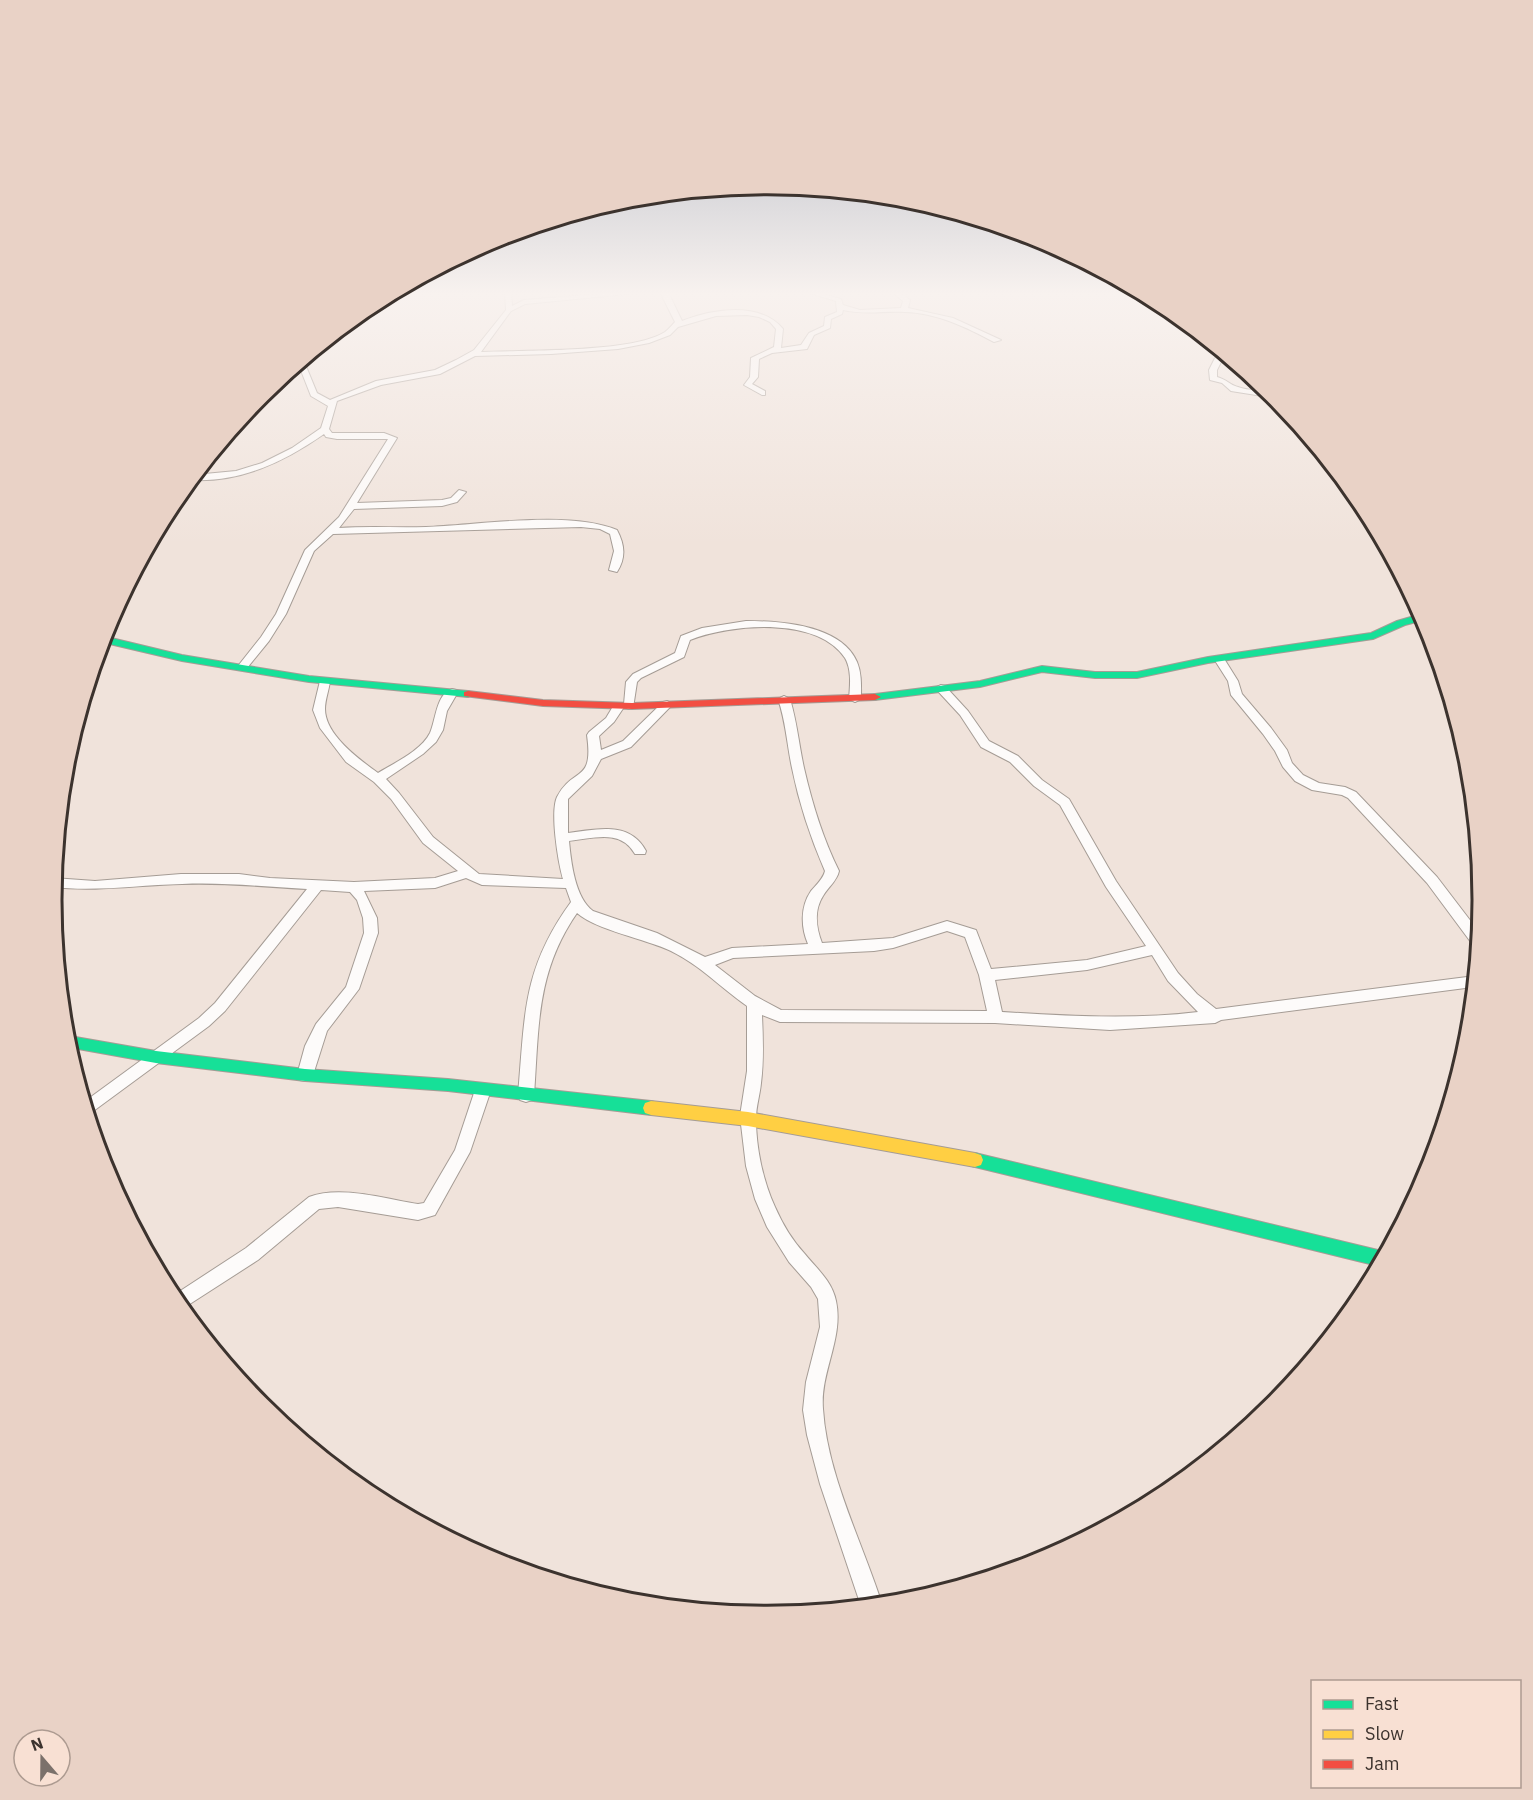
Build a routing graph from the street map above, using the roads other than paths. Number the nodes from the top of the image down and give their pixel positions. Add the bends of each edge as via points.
1 (306, 376) edge
2 (413, 376) edge
3 (754, 376) edge
4 (1213, 376) edge
5 (762, 393) dead end
6 (1256, 393) edge
7 (331, 404) junction
8 (325, 429) junction
9 (203, 477) edge
10 (462, 492) dead end
11 (404, 494) dead end
12 (383, 504) junction
13 (353, 506) junction
14 (332, 531) junction
15 (614, 570) dead end
16 (1413, 620) edge
17 (111, 641) edge
18 (1219, 659) junction
19 (243, 666) junction
20 (325, 681) junction
21 (941, 688) junction
22 (452, 692) junction
23 (784, 699) junction
24 (855, 699) junction
25 (667, 704) junction
26 (624, 705) junction
27 (595, 757) junction
28 (378, 779) junction
29 (562, 838) junction
30 (640, 851) dead end
31 (467, 872) junction
32 (62, 884) edge
33 (571, 884) junction
34 (317, 886) junction
35 (354, 887) junction
36 (578, 902) junction
37 (1471, 931) edge
38 (817, 948) junction
39 (1156, 950) junction
40 (703, 963) junction
41 (988, 975) junction
42 (1466, 982) edge
43 (753, 1003) junction
44 (995, 1017) junction
45 (1215, 1017) junction
46 (76, 1043) edge
47 (156, 1057) junction
48 (305, 1075) junction
49 (483, 1090) junction
50 (526, 1095) junction
51 (92, 1104) edge
52 (748, 1119) junction
53 (1374, 1257) edge
54 (184, 1298) edge
55 (868, 1597) edge

1 - 7 street via 314,394
2 - 7 street via 379,383 341,396
3 - 5 street via 748,385
4 - 6 street via 1234,389
7 - 8 street
8 - 9 street via 295,450 250,470
8 - 13 street via 337,437 393,437
10 - 12 street via 458,499 442,503
11 - 12 street
12 - 13 street
13 - 14 street
14 - 15 street via 603,526 614,532 620,549 620,560
14 - 19 street via 310,550 281,614
16 - 18 street via 1373,636
17 - 19 street via 182,658
18 - 21 street via 1137,675 1042,669 980,684
18 - 37 street via 1237,695 1299,778 1316,787 1352,795 1432,880
19 - 20 street
20 - 22 street
20 - 28 street via 320,710 324,726 350,759
21 - 24 street
21 - 39 street via 985,744 1014,759 1065,802 1111,884
22 - 26 street via 543,704
22 - 28 street via 432,739
23 - 24 street
23 - 25 street
23 - 38 street via 798,768 820,845 832,871 815,896 810,918
24 - 26 street via 853,664 837,645 795,626 749,625 713,628 685,638 680,655 637,676
25 - 26 street
25 - 27 street via 638,736
26 - 27 street via 593,735
27 - 29 street via 592,768 562,799
28 - 31 street via 428,840
29 - 30 street via 622,834 635,841
29 - 33 street
31 - 33 street via 482,880
31 - 35 street via 435,883
32 - 34 street via 95,886 239,879
33 - 36 street
34 - 35 street
34 - 47 street via 220,1007
35 - 48 street via 363,899 371,933 352,989 321,1028
36 - 40 street via 593,917 645,933
36 - 50 street via 554,937 543,966 536,994
38 - 40 street via 732,953
38 - 41 street via 893,943 948,926 971,934
39 - 41 street via 1087,965
39 - 45 street via 1191,998
40 - 43 street
41 - 44 street
42 - 45 street
43 - 44 street via 780,1016
43 - 52 street via 756,1043
44 - 45 street via 1110,1024
46 - 47 street
47 - 48 street
47 - 51 street
48 - 49 street
49 - 50 street
49 - 54 street via 462,1152 429,1210 418,1212 338,1199 315,1202 252,1254
50 - 52 street
52 - 53 street via 992,1162
52 - 55 street via 767,1209 796,1258 823,1287 828,1300 827,1339 812,1386 813,1409 819,1446

